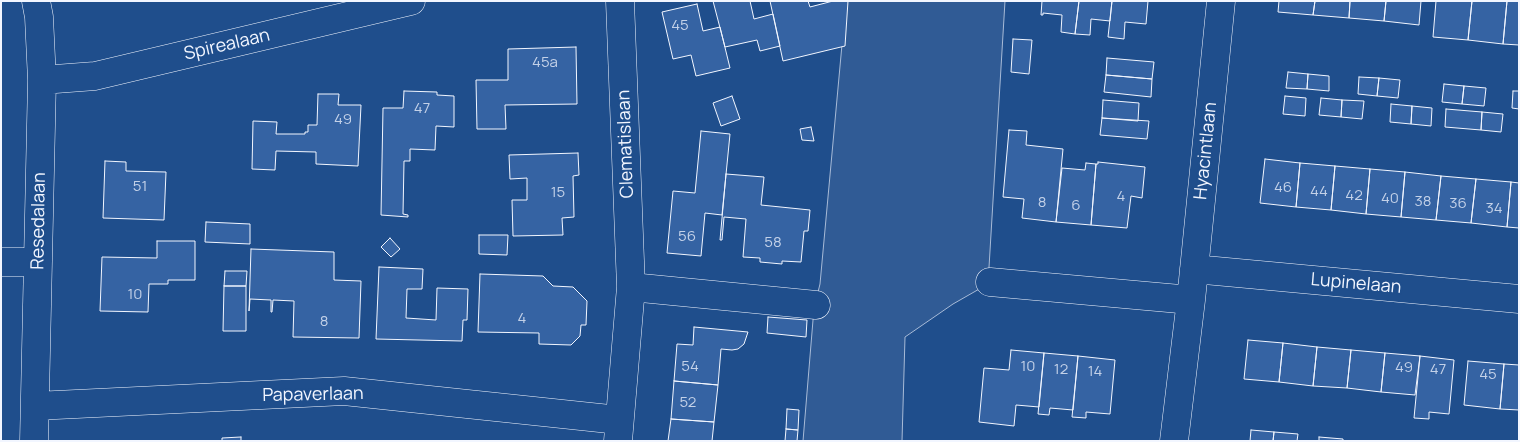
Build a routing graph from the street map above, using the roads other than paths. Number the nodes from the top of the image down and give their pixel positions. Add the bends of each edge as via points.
1 (36, 1) edge
2 (411, 1) edge
3 (620, 1) edge
4 (1221, 1) edge
5 (42, 80) junction
6 (1, 262) edge
7 (38, 262) junction
8 (1194, 269) junction
9 (990, 282) dead end
10 (631, 287) junction
11 (1519, 299) edge
12 (1190, 300) junction
13 (816, 305) dead end
14 (35, 406) junction
15 (618, 431) edge
16 (34, 441) edge
17 (1174, 441) edge

1 - 5 street, Resedalaan
2 - 5 street, Spirealaan via 95,76
3 - 10 street, Clematislaan
4 - 8 street, Hyacintlaan
5 - 7 street, Resedalaan
6 - 7 street
7 - 14 street, Resedalaan
8 - 11 street, Lupinelaan
8 - 12 street, Hyacintlaan
9 - 12 street
10 - 13 street
10 - 15 street, Clematislaan
12 - 17 street, Hyacintlaan
14 - 15 street, Papaverlaan via 344,391
14 - 16 street, Resedalaan

